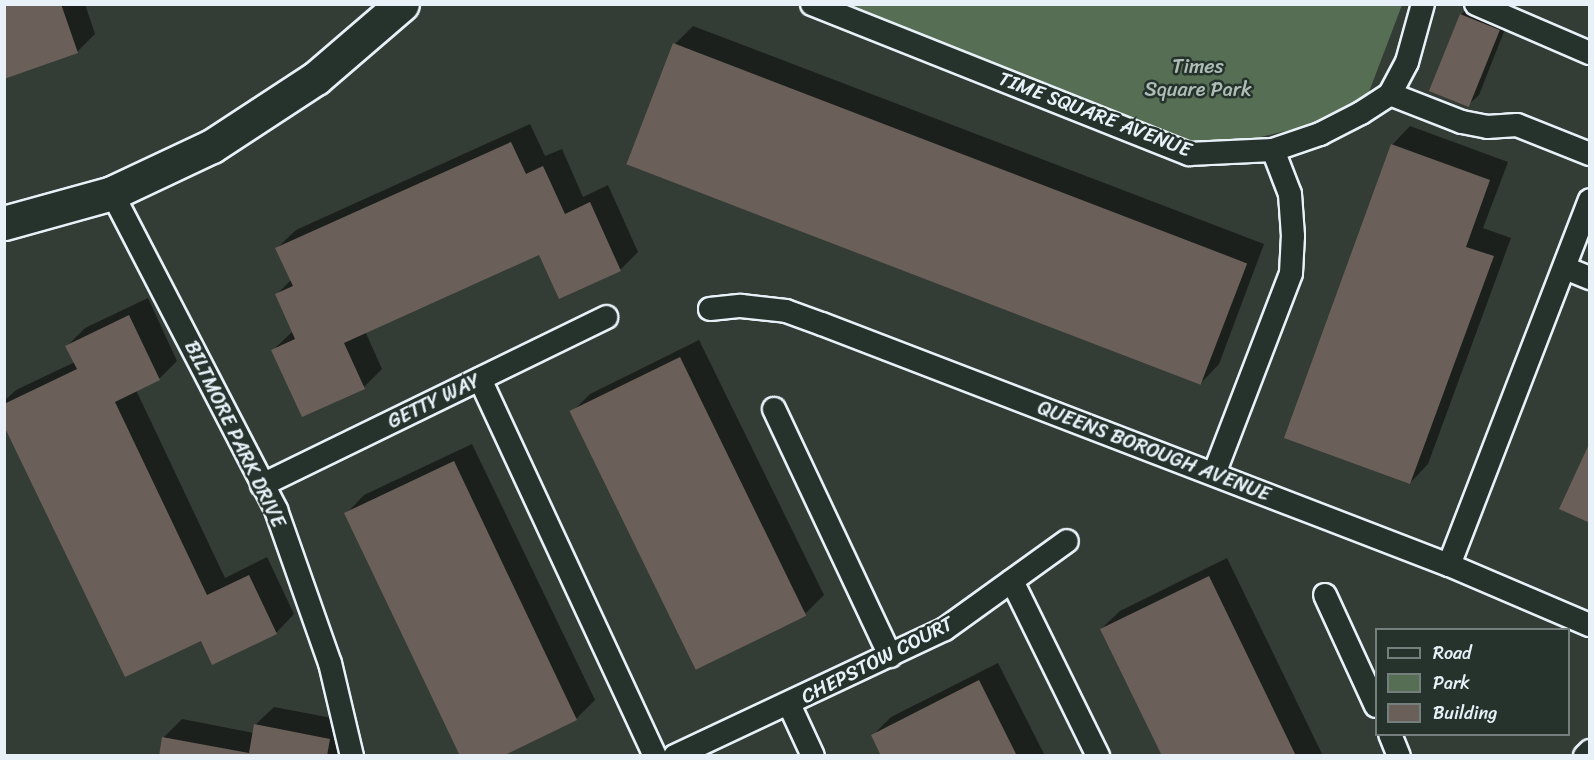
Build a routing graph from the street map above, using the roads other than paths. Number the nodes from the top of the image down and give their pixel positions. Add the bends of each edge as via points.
1 (402, 4) edge
2 (812, 4) edge
3 (1423, 4) edge
4 (1476, 4) edge
5 (1590, 53) edge
6 (1390, 94) junction
7 (1273, 150) junction
8 (1590, 154) edge
9 (112, 193) junction
10 (1590, 200) edge
11 (4, 223) edge
12 (1565, 268) junction
13 (1590, 278) edge
14 (711, 309) dead end
15 (606, 317) dead end
16 (480, 379) junction
17 (774, 409) dead end
18 (1214, 474) junction
19 (262, 485) junction
20 (1067, 541) dead end
21 (1449, 565) junction
22 (1012, 581) junction
23 (1325, 595) dead end
24 (1590, 625) edge
25 (890, 656) junction
26 (1375, 702) edge
27 (789, 704) junction
28 (1390, 736) edge
29 (1590, 751) edge
30 (352, 756) edge
31 (655, 756) edge
32 (675, 756) edge
33 (813, 756) edge
34 (1098, 756) edge
35 (1399, 756) edge
36 (1585, 756) edge

1 - 9 street via 316,78 212,146
2 - 7 lane, TIME SQUARE AVENUE via 1189,154
3 - 6 lane via 1407,62
4 - 5 lane
6 - 7 lane, TIME SQUARE AVENUE via 1320,134
6 - 8 lane via 1462,122 1487,127 1517,125
7 - 18 lane via 1290,194 1291,273
9 - 11 street
9 - 19 lane, BILTMORE PARK DRIVE
10 - 12 lane
12 - 13 lane
12 - 21 lane
14 - 18 lane, QUEENS BOROUGH AVENUE via 741,306 786,311
15 - 16 lane, GETTY WAY
16 - 19 lane, GETTY WAY
16 - 31 lane
17 - 25 lane
18 - 21 lane, QUEENS BOROUGH AVENUE
19 - 30 lane, BILTMORE PARK DRIVE via 276,510 330,663
20 - 22 lane, CHEPSTOW COURT
21 - 24 lane, QUEENS BOROUGH AVENUE
22 - 25 lane, CHEPSTOW COURT via 945,629
22 - 34 lane
23 - 26 lane
25 - 27 lane, CHEPSTOW COURT
27 - 32 lane, CHEPSTOW COURT
27 - 33 lane
28 - 35 lane
29 - 36 lane

